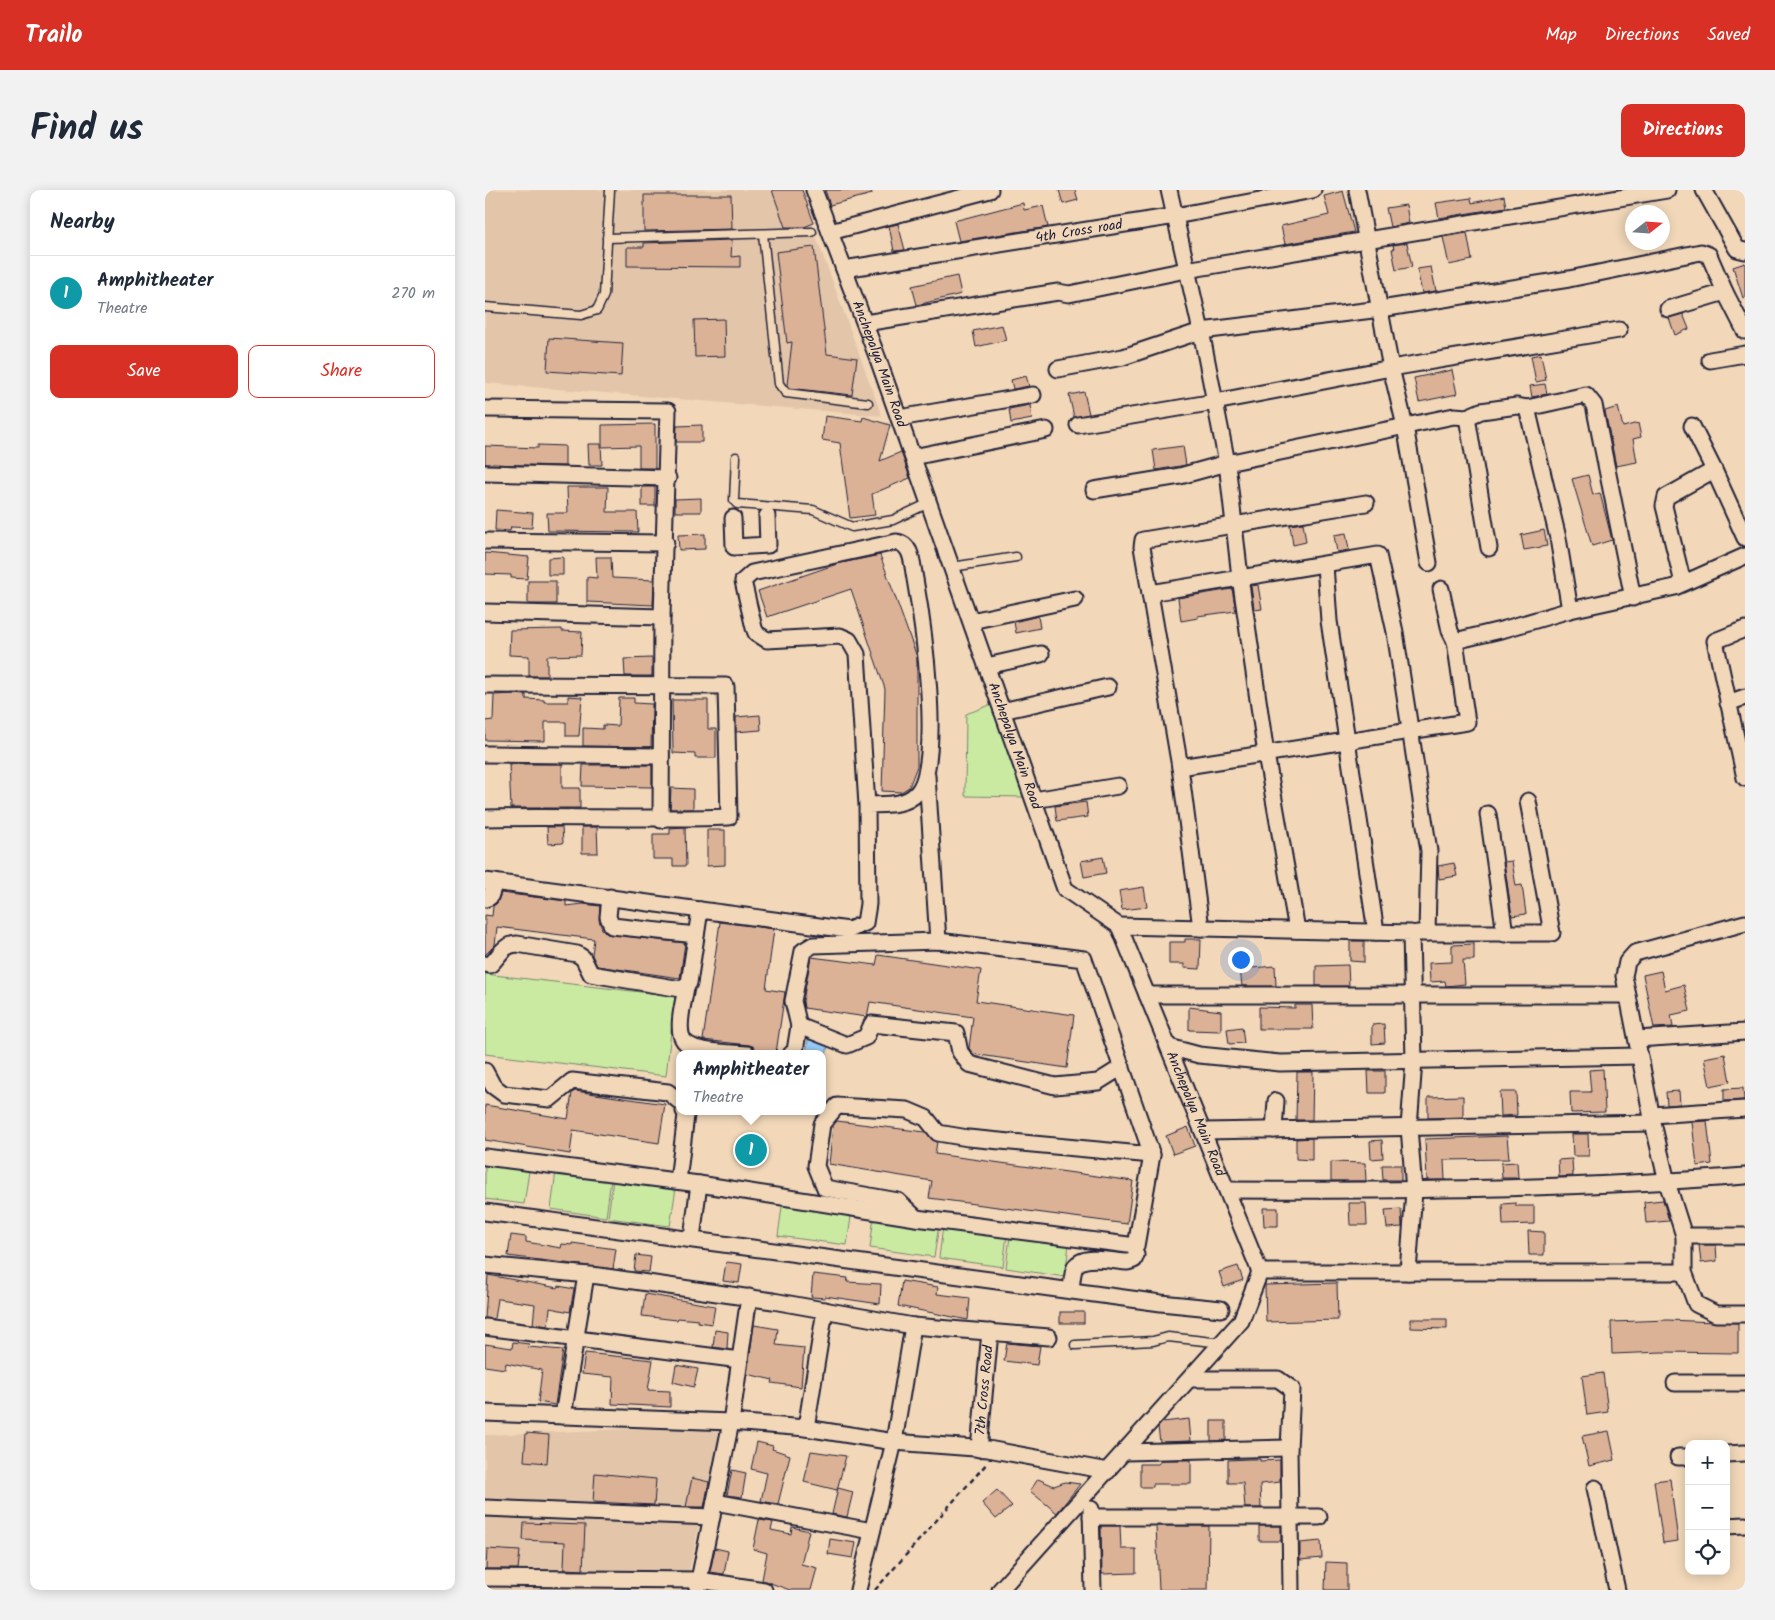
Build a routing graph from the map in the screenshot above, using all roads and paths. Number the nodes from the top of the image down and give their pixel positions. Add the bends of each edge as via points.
1 (610, 190) edge
2 (814, 190) edge
3 (991, 190) edge
4 (1169, 190) edge
5 (1313, 190) edge
6 (1357, 190) edge
7 (1667, 190) edge
8 (1704, 190) edge
9 (1175, 216) junction
10 (811, 232) dead end
11 (830, 232) junction
12 (763, 234) junction
13 (607, 238) junction
14 (1366, 239) junction
15 (1745, 251) edge
16 (844, 269) junction
17 (1186, 270) junction
18 (1725, 292) junction
19 (485, 307) edge
20 (1381, 309) junction
21 (1668, 309) dead end
22 (865, 323) junction
23 (1619, 330) dead end
24 (1201, 331) junction
25 (1745, 331) edge
26 (1745, 355) edge
27 (1710, 360) dead end
28 (1391, 368) junction
29 (1058, 369) dead end
30 (1745, 369) edge
31 (1033, 395) dead end
32 (1215, 402) junction
33 (868, 403) dead end
34 (1527, 408) junction
35 (485, 410) edge
36 (1467, 417) junction
37 (899, 418) junction
38 (1078, 425) dead end
39 (1405, 426) junction
40 (1692, 426) dead end
41 (1046, 430) dead end
42 (736, 457) dead end
43 (913, 457) junction
44 (1227, 463) junction
45 (1714, 470) junction
46 (485, 473) edge
47 (668, 478) junction
48 (1094, 490) dead end
49 (929, 503) junction
50 (1366, 503) dead end
51 (767, 516) dead end
52 (733, 518) dead end
53 (1234, 526) junction
54 (1745, 538) edge
55 (485, 540) edge
56 (666, 543) junction
57 (768, 545) junction
58 (1489, 548) dead end
59 (1745, 556) edge
60 (1016, 557) dead end
61 (1429, 563) dead end
62 (1325, 565) junction
63 (952, 567) junction
64 (772, 569) junction
65 (1240, 577) junction
66 (1683, 583) junction
67 (1441, 589) dead end
68 (1150, 593) junction
69 (1633, 598) junction
70 (1075, 599) dead end
71 (1570, 610) junction
72 (485, 612) edge
73 (662, 617) junction
74 (971, 620) junction
75 (1745, 629) edge
76 (1455, 641) junction
77 (1041, 654) dead end
78 (987, 666) junction
79 (485, 685) edge
80 (663, 686) junction
81 (1108, 687) dead end
82 (1745, 697) edge
83 (1728, 703) junction
84 (1003, 711) junction
85 (1410, 733) junction
86 (1347, 742) junction
87 (485, 754) edge
88 (1266, 754) junction
89 (661, 756) junction
90 (1743, 758) edge
91 (1179, 767) junction
92 (927, 776) junction
93 (1745, 778) edge
94 (1118, 786) dead end
95 (1034, 800) junction
96 (1528, 801) dead end
97 (867, 805) junction
98 (1488, 814) dead end
99 (485, 818) edge
100 (661, 820) junction
101 (490, 881) edge
102 (610, 897) junction
103 (485, 899) edge
104 (700, 910) junction
105 (1745, 923) edge
106 (1119, 926) junction
107 (1201, 928) junction
108 (1297, 930) junction
109 (1376, 932) junction
110 (1411, 933) junction
111 (1427, 933) junction
112 (1505, 934) junction
113 (696, 935) junction
114 (939, 941) junction
115 (485, 964) edge
116 (686, 987) junction
117 (1147, 995) junction
118 (1628, 995) junction
119 (1414, 996) junction
120 (799, 1026) junction
121 (1745, 1032) edge
122 (1637, 1039) junction
123 (1169, 1047) junction
124 (709, 1050) edge
125 (795, 1050) edge
126 (1640, 1056) junction
127 (1414, 1061) junction
128 (1122, 1067) junction
129 (485, 1070) edge
130 (676, 1099) edge
131 (1276, 1101) dead end
132 (1745, 1109) edge
133 (686, 1115) edge
134 (1653, 1119) junction
135 (1409, 1127) junction
136 (1273, 1130) junction
137 (1203, 1131) junction
138 (1153, 1155) junction
139 (485, 1157) edge
140 (1745, 1176) edge
141 (678, 1181) junction
142 (1667, 1182) junction
143 (699, 1184) junction
144 (1228, 1190) junction
145 (1414, 1191) junction
146 (485, 1212) edge
147 (916, 1218) junction
148 (1684, 1236) junction
149 (1745, 1236) edge
150 (692, 1238) junction
151 (1136, 1255) dead end
152 (485, 1265) edge
153 (1260, 1272) junction
154 (1408, 1272) junction
155 (1684, 1272) junction
156 (586, 1275) junction
157 (1071, 1290) junction
158 (749, 1298) junction
159 (1221, 1309) dead end
160 (825, 1310) junction
161 (1745, 1314) edge
162 (485, 1326) edge
163 (913, 1326) junction
164 (990, 1332) junction
165 (1049, 1337) dead end
166 (576, 1338) junction
167 (1222, 1343) junction
168 (1075, 1346) dead end
169 (740, 1360) junction
170 (1190, 1379) junction
171 (1745, 1382) edge
172 (1675, 1383) dead end
173 (485, 1413) edge
174 (563, 1416) junction
175 (731, 1422) junction
176 (806, 1428) junction
177 (894, 1442) junction
178 (1289, 1448) junction
179 (979, 1449) junction
180 (997, 1451) junction
181 (1125, 1452) junction
182 (1745, 1453) edge
183 (1730, 1454) edge
184 (1108, 1471) junction
185 (1595, 1488) dead end
186 (1090, 1490) junction
187 (715, 1502) junction
188 (485, 1508) edge
189 (712, 1517) junction
190 (1091, 1517) junction
191 (1290, 1517) junction
192 (1319, 1517) dead end
193 (1745, 1525) edge
194 (1730, 1526) edge
195 (872, 1531) junction
196 (485, 1578) edge
197 (698, 1585) edge
198 (764, 1590) edge
199 (858, 1590) edge
200 (875, 1590) edge
201 (1000, 1590) edge
202 (1093, 1590) edge
203 (1291, 1590) edge
204 (1617, 1590) edge

1 - 13 lane
2 - 11 street, Anchepalya Main Road
3 - 11 street
4 - 9 street
5 - 9 street, 4th Cross road
6 - 14 street
7 - 14 street
8 - 15 street via 1737,248
9 - 16 street, 4th Cross road
9 - 17 street
10 - 12 lane
11 - 16 street, Anchepalya Main Road
12 - 13 lane
12 - 33 lane via 779,384 786,393
13 - 19 lane via 604,295 597,310 581,314
14 - 17 street
14 - 20 street
16 - 22 street, Anchepalya Main Road
17 - 22 street via 1069,294 1058,292
17 - 24 street
18 - 20 street via 1709,255 1701,252 1569,279
18 - 21 street
18 - 25 street
20 - 24 street
20 - 28 street
22 - 37 street, Anchepalya Main Road
23 - 28 street
24 - 29 street via 1123,357
24 - 32 street
26 - 27 street
26 - 30 street
28 - 32 street
28 - 39 street
31 - 37 street
32 - 38 street
32 - 44 street
34 - 36 street via 1517,406 1481,411
34 - 69 street via 1586,395 1594,405
34 - 71 street via 1558,538
35 - 47 street via 668,411
36 - 39 street via 1454,416
36 - 58 street
37 - 43 street, Anchepalya Main Road
39 - 44 street
39 - 61 street
40 - 45 street
41 - 43 street
42 - 49 lane via 734,500 737,504 813,510 852,527 893,520
43 - 49 street, Anchepalya Main Road
44 - 48 street via 1180,476
44 - 53 street
45 - 54 street
45 - 66 street via 1666,497 1663,506
46 - 47 street
47 - 56 street
49 - 63 street, Anchepalya Main Road
50 - 53 street
51 - 57 street
52 - 57 street via 734,547
53 - 65 street
53 - 68 street via 1143,540
55 - 56 street
56 - 73 street
57 - 64 street
59 - 66 street
60 - 63 lane
62 - 65 street
62 - 85 street via 1378,555 1395,632
62 - 86 street via 1329,621
63 - 74 street, Anchepalya Main Road
64 - 92 street via 896,542 902,542 909,550 931,704
64 - 97 street via 752,573 743,581 756,633 767,640 840,636 849,640 857,654
65 - 68 street
65 - 88 street
66 - 69 street
67 - 76 street
68 - 91 street
69 - 71 street
70 - 74 street
71 - 76 street
72 - 73 street
73 - 80 street
74 - 78 street, Anchepalya Main Road
75 - 83 street via 1715,641
76 - 85 street via 1467,722
77 - 78 street
78 - 84 street, Anchepalya Main Road
79 - 80 street
80 - 89 street
80 - 100 street via 726,686 729,817
81 - 84 street
82 - 83 street
83 - 90 street
84 - 95 street, Anchepalya Main Road
85 - 86 street
85 - 111 street via 1429,851
86 - 88 street
86 - 109 street
87 - 89 street
88 - 91 street
88 - 108 street
89 - 100 street
90 - 93 street
91 - 107 street
92 - 97 street via 917,793 898,804
92 - 114 street
94 - 95 street
95 - 106 street, Anchepalya Main Road via 1065,889
96 - 112 street via 1552,933
97 - 104 street via 868,904 865,923 849,930
98 - 112 street
99 - 100 street
101 - 102 street
101 - 103 street via 490,897
102 - 104 street
102 - 113 street via 608,917 612,926
104 - 113 street
105 - 118 street via 1635,953 1627,962 1624,976
106 - 107 street
106 - 117 street, Anchepalya Main Road
107 - 108 street
108 - 109 street
109 - 110 street
110 - 111 street
110 - 119 street
111 - 112 street
113 - 116 street
114 - 120 street via 813,945 803,951 793,1001
114 - 128 street via 1084,959
115 - 116 street via 490,965 500,951 517,944 577,954 583,958 591,974 681,989
116 - 124 street via 680,1033 689,1046
117 - 119 street
117 - 123 street, Anchepalya Main Road
118 - 119 street
118 - 122 street
119 - 127 street
120 - 125 street
120 - 128 street via 847,1045 865,1037 872,1024 956,1033 960,1052 969,1064 1055,1086 1098,1082
121 - 122 street
122 - 126 street
123 - 127 street via 1199,1055 1280,1063
123 - 137 street, Anchepalya Main Road
126 - 127 street
126 - 134 street
127 - 135 street
128 - 138 street
129 - 130 street via 493,1086 504,1094 550,1099 572,1081 668,1092
131 - 136 street
132 - 134 street
133 - 141 street
134 - 135 street
134 - 142 street
135 - 136 street
135 - 145 street
136 - 137 street
137 - 144 street, Anchepalya Main Road
138 - 147 street via 1136,1246
138 - 147 street via 968,1138 938,1133 926,1118 907,1110 837,1106 821,1124 816,1166 825,1188 898,1201
139 - 141 street
140 - 142 street
141 - 143 street
142 - 145 street
142 - 148 street
143 - 147 street
143 - 150 street
144 - 145 street
144 - 153 street, Anchepalya Main Road
145 - 154 street
146 - 150 street
148 - 149 street
148 - 155 street
150 - 157 street
151 - 157 street via 1129,1262 1080,1262 1074,1271
152 - 156 street
153 - 154 street
153 - 167 street via 1241,1321
154 - 155 street
155 - 161 street via 1695,1304 1716,1314
156 - 158 street
156 - 166 street
157 - 159 street
158 - 160 street
158 - 169 street
160 - 163 street
160 - 176 street
162 - 166 street
163 - 164 street
163 - 177 street
164 - 165 street
164 - 179 street, 7th Cross Road
166 - 169 street
166 - 174 street
167 - 168 lane via 1168,1337 1153,1341
167 - 170 street
169 - 175 street
170 - 178 street via 1278,1379 1284,1382 1292,1389
170 - 181 street
171 - 172 street
173 - 174 street
174 - 175 street
175 - 176 street
175 - 187 street
176 - 177 street
177 - 179 street
177 - 195 street
178 - 181 street
178 - 191 street
179 - 180 street
180 - 184 street
180 - 200 path
181 - 184 street
182 - 183 street
184 - 186 street
185 - 204 street
186 - 190 street
186 - 201 street
187 - 189 street
187 - 195 street
188 - 189 street
189 - 197 street
190 - 191 street
190 - 202 street
191 - 192 street
191 - 203 street
193 - 194 street
195 - 199 street
196 - 197 street
197 - 198 street

